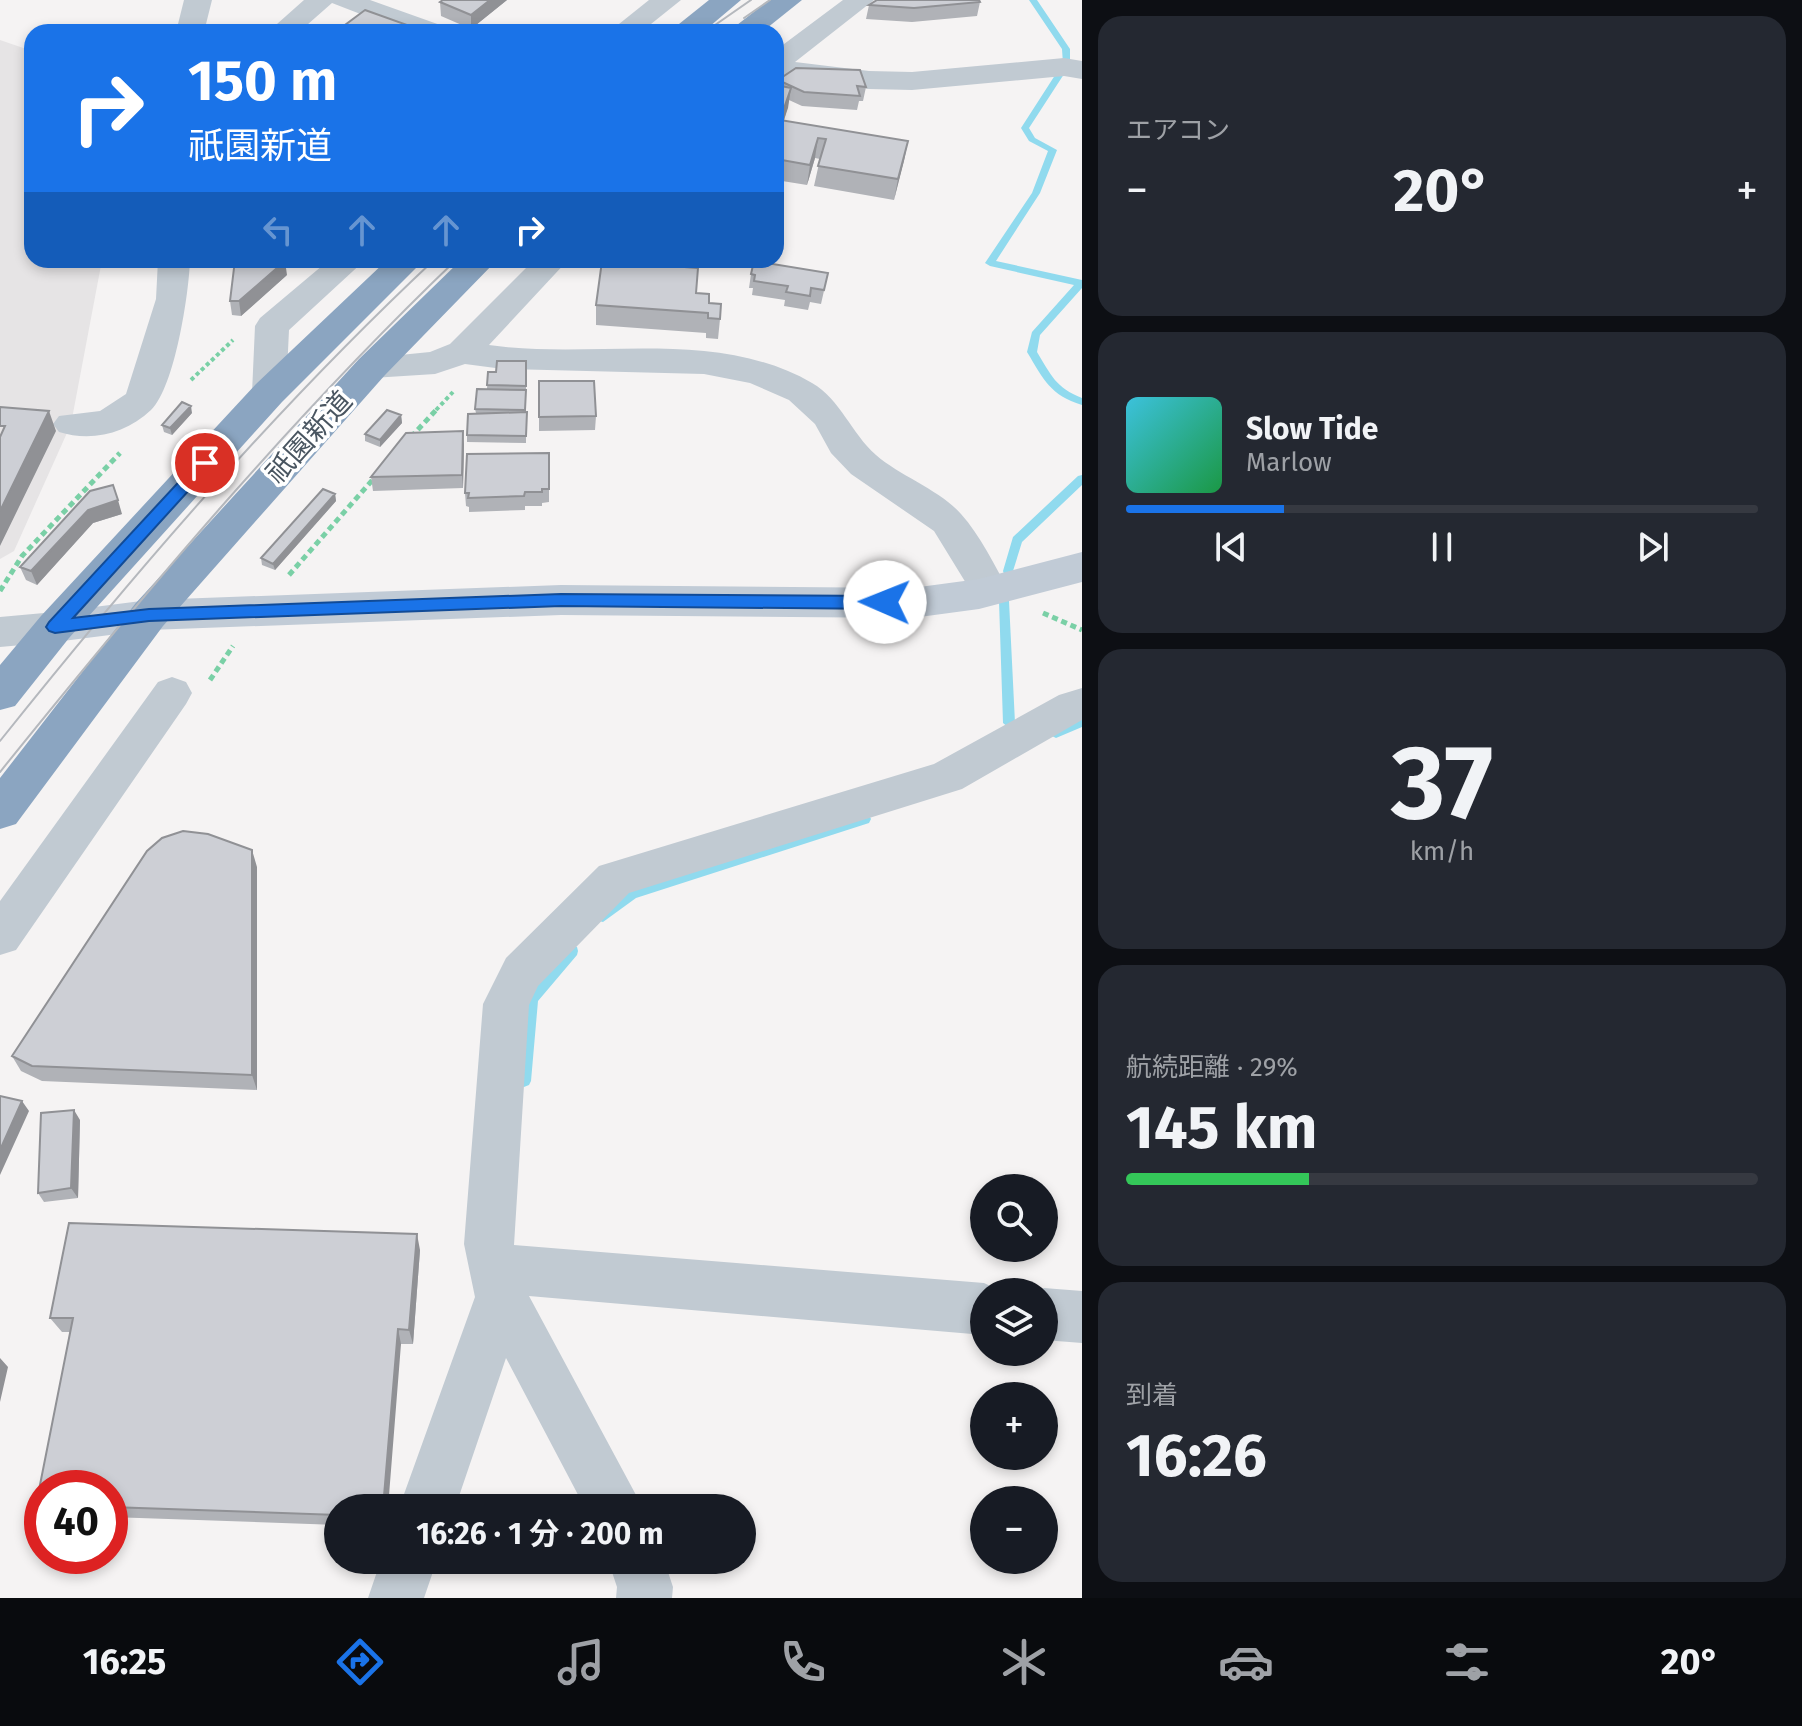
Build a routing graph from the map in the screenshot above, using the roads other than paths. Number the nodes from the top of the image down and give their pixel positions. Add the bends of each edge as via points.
1 (198, 0) edge
2 (321, 0) edge
3 (344, 0) edge
4 (668, 0) edge
5 (727, 0) edge
6 (788, 0) edge
7 (860, 0) edge
8 (192, 24) edge
9 (292, 24) edge
10 (411, 24) edge
11 (634, 24) edge
12 (673, 24) edge
13 (695, 24) edge
14 (754, 24) edge
15 (784, 60) edge
16 (784, 67) edge
17 (1082, 70) edge
18 (174, 268) edge
19 (325, 268) edge
20 (399, 268) edge
21 (472, 268) edge
22 (545, 268) edge
23 (474, 354) junction
24 (372, 367) junction
25 (269, 393) junction
26 (71, 424) dead end
27 (1082, 567) edge
28 (990, 591) junction
29 (149, 615) junction
30 (55, 627) junction
31 (0, 632) edge
32 (172, 693) dead end
33 (0, 694) edge
34 (1082, 704) edge
35 (0, 811) edge
36 (0, 936) edge
37 (501, 1297) junction
38 (970, 1308) edge
39 (1058, 1315) edge
40 (1082, 1317) edge
41 (432, 1494) edge
42 (607, 1494) edge
43 (404, 1574) edge
44 (641, 1574) edge
45 (396, 1598) edge
46 (644, 1598) edge

1 - 8 street
2 - 9 street
3 - 10 street
4 - 11 street
4 - 12 street
5 - 13 highway
6 - 14 highway
7 - 15 street
16 - 17 street via 912,81 1064,67
18 - 26 street via 172,299 140,401 108,423
19 - 25 street via 272,326
20 - 25 highway, 祇園新道
21 - 24 highway, 祇園新道
22 - 23 street
23 - 24 street
23 - 28 street via 704,363 758,373 801,392 828,416 864,465 947,522
24 - 29 highway, 祇園新道
25 - 30 highway, 祇園新道
27 - 28 street
28 - 29 street via 912,603 561,600
29 - 30 street
29 - 35 highway, 祇園新道
30 - 31 street
30 - 33 highway, 祇園新道
32 - 36 street
34 - 37 street via 947,777 614,879 522,972 506,1004 489,1244
37 - 38 street via 502,1269
37 - 41 street
37 - 42 street
39 - 40 street
43 - 45 street
44 - 46 street

